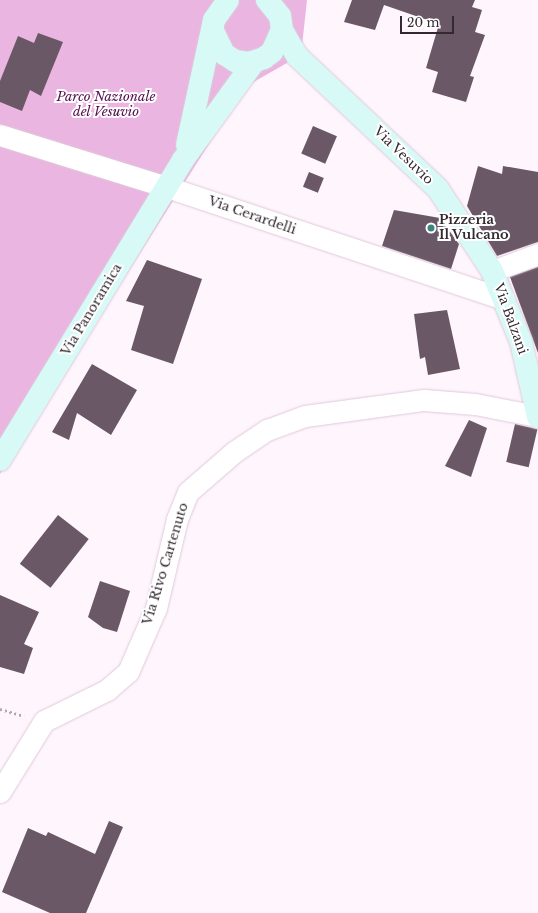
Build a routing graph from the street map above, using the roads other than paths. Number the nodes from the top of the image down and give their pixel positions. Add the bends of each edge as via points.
1 (218, 10) edge
2 (279, 11) edge
3 (297, 56) junction
4 (263, 57) junction
5 (0, 135) edge
6 (183, 160) junction
7 (167, 187) junction
8 (538, 254) edge
9 (492, 271) junction
10 (504, 299) junction
11 (538, 416) edge
12 (0, 460) edge
13 (0, 792) edge

1 - 4 street, Via Panoramica via 224,54 235,61
1 - 6 street, Via Panoramica
2 - 3 street, Via Vesuvio
2 - 4 street, Via Panoramica
3 - 4 street
3 - 9 street, Via Vesuvio via 438,189
4 - 6 street, Via Panoramica
5 - 7 street, Via Cerardelli
6 - 7 street, Via Panoramica
7 - 10 street, Via Cerardelli
7 - 12 street, Via Panoramica
8 - 9 street, Via Balzani
9 - 10 street, Via Balzani
10 - 11 street, Via Balzani via 521,342
11 - 13 street, Via Rivo Cartenuto via 474,404 424,400 305,416 267,430 208,472 188,492 177,519 156,608 128,672 107,690 44,721

